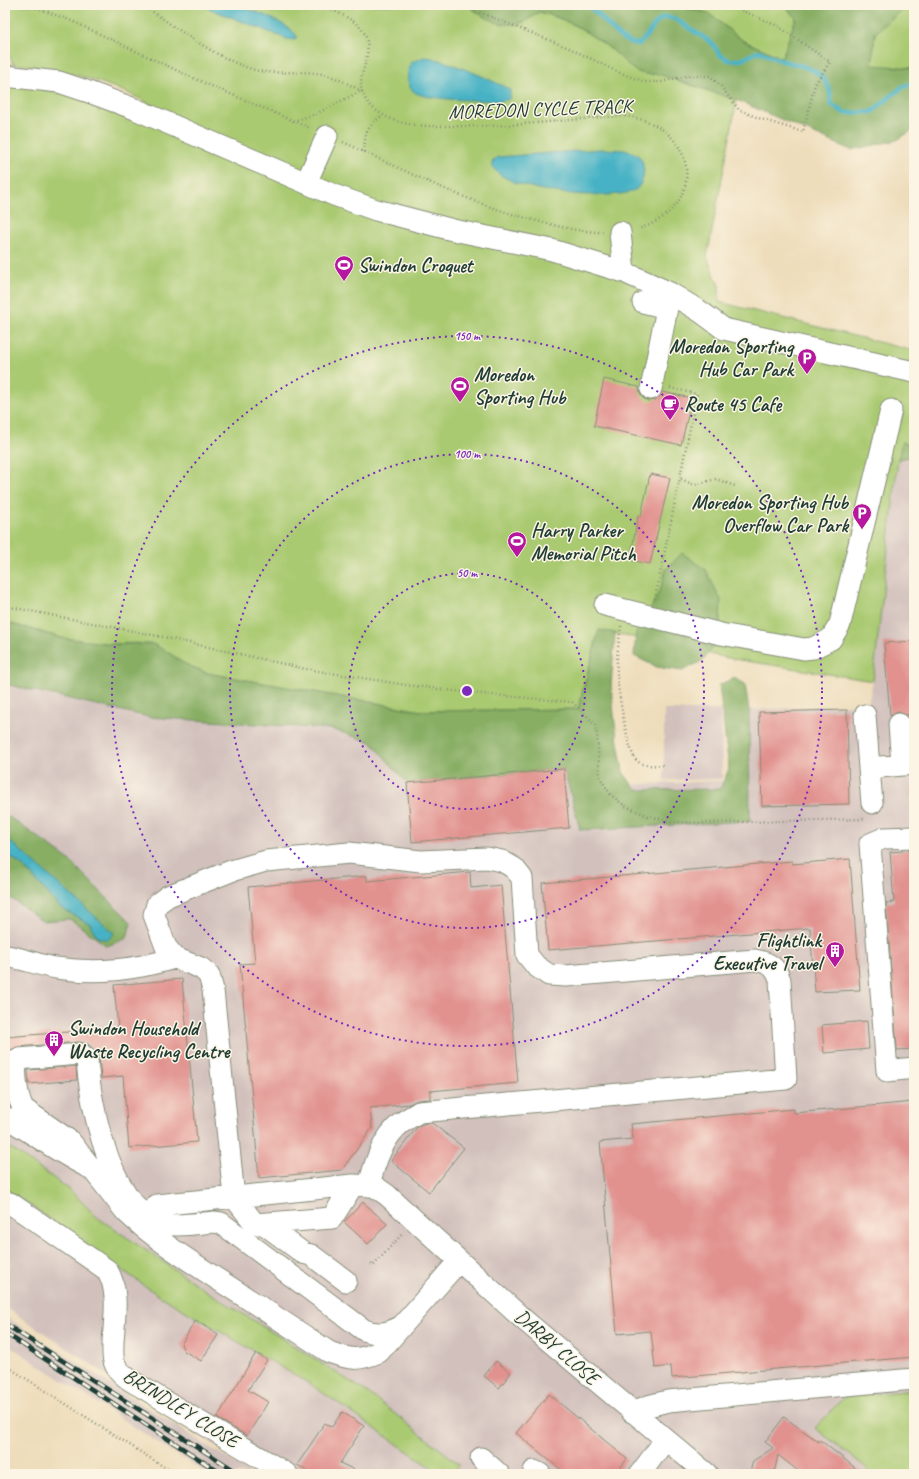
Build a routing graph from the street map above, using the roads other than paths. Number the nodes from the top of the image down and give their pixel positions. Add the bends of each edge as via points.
1 (5, 76) edge
2 (327, 136) road end
3 (306, 183) junction
4 (620, 232) road end
5 (624, 272) junction
6 (668, 301) junction
7 (643, 302) dead end
8 (914, 372) edge
9 (651, 386) road end
10 (891, 410) dead end
11 (614, 608) road end
12 (865, 715) dead end
13 (899, 724) dead end
14 (908, 765) edge
15 (869, 768) junction
16 (871, 811) road end
17 (914, 837) edge
18 (5, 956) edge
19 (175, 958) junction
20 (914, 1068) edge
21 (5, 1117) edge
22 (88, 1163) junction
23 (361, 1185) junction
24 (234, 1197) junction
25 (10, 1203) dead end
26 (157, 1205) dead end
27 (264, 1224) junction
28 (460, 1262) junction
29 (346, 1281) dead end
30 (400, 1327) junction
31 (914, 1379) edge
32 (632, 1412) junction
33 (665, 1440) junction
34 (481, 1458) dead end
35 (287, 1474) edge
36 (499, 1474) edge
37 (640, 1474) edge
38 (706, 1474) edge

1 - 3 street via 59,82 86,91 135,109
2 - 3 street
3 - 5 street via 355,203 413,221 552,250
4 - 5 street
5 - 6 street
6 - 7 street
6 - 8 street via 701,312 724,329
6 - 9 street
10 - 11 street via 840,624 831,639 813,648 804,649 721,634
12 - 15 street
13 - 14 street
14 - 15 street
15 - 16 street
17 - 20 street via 884,838 870,844 887,1071
18 - 19 street via 19,957 54,968 91,972 144,967
19 - 23 street via 166,947 154,915 158,904 168,896 231,871 266,861 349,853 421,861 487,858 502,861 514,868 522,878 527,955 536,966 549,975 566,976 755,960 768,962 776,968 780,980 786,1079 419,1112 400,1124 390,1136
19 - 24 street via 201,968 209,975 213,990
21 - 22 street via 66,1157
22 - 30 street via 126,1212 150,1234 330,1352 348,1359 362,1360 379,1352
22 - 30 street via 70,1140 24,1109 20,1103 16,1069 18,1059 81,1054 84,1056 91,1103 115,1173 122,1190 142,1214 164,1224 222,1223 364,1330 384,1334
23 - 24 street
23 - 27 street via 332,1218
23 - 28 street, DARBY CLOSE via 380,1190 409,1222
24 - 26 street
24 - 27 street via 256,1224
25 - 35 street, BRINDLEY CLOSE via 107,1270 114,1286 113,1360 120,1372
27 - 29 street
28 - 30 street
28 - 32 street, DARBY CLOSE
31 - 32 street via 668,1401
32 - 33 street, DARBY CLOSE
33 - 37 street
33 - 38 street, DARBY CLOSE
34 - 36 street

